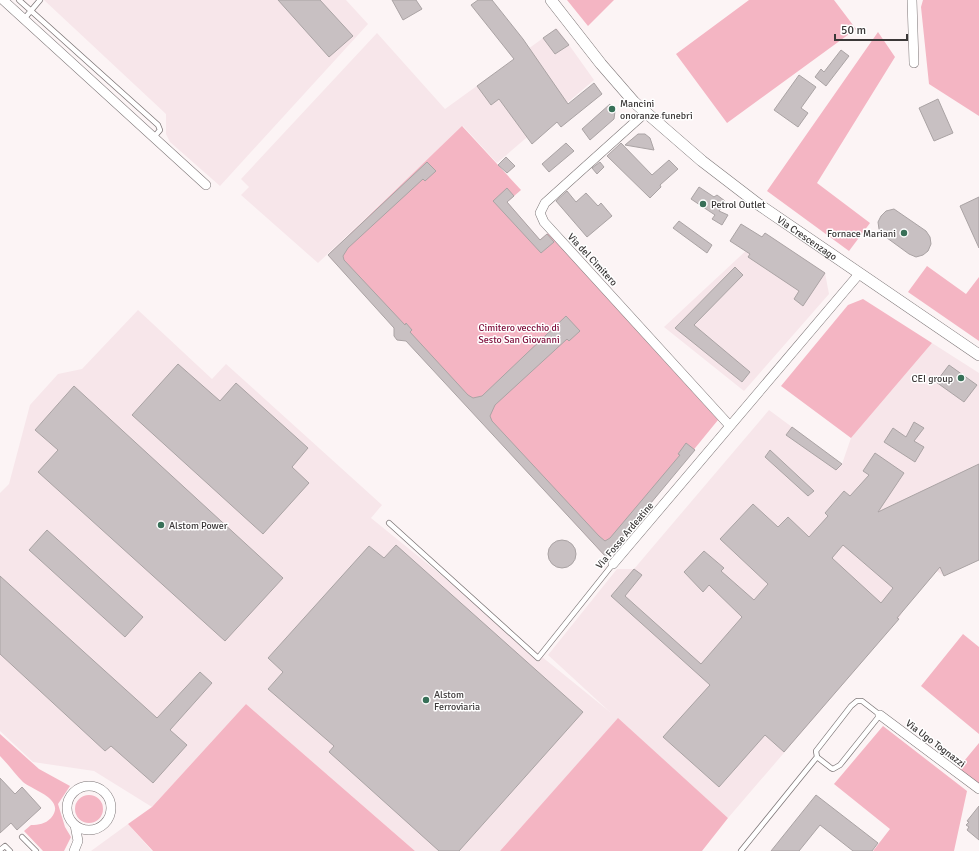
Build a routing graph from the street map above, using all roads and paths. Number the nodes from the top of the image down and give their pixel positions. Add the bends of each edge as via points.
1 (3, 0) edge
2 (19, 0) edge
3 (40, 0) edge
4 (551, 0) edge
5 (912, 0) edge
6 (31, 11) junction
7 (24, 19) junction
8 (914, 63) dead end
9 (645, 113) junction
10 (154, 137) junction
11 (206, 185) dead end
12 (859, 274) junction
13 (979, 355) edge
14 (730, 426) junction
15 (388, 522) dead end
16 (613, 564) joint
17 (880, 715) junction
18 (817, 757) junction
19 (979, 789) edge
20 (74, 825) junction
21 (93, 830) junction
22 (22, 837) dead end
23 (75, 848) edge
24 (0, 850) edge
25 (10, 851) edge
26 (36, 851) edge
27 (741, 851) edge

1 - 7 street
2 - 6 lane
3 - 6 lane
4 - 9 street, Via Crescenzago via 611,76
5 - 8 street
6 - 7 lane
6 - 10 lane via 158,125 160,130
7 - 10 street
9 - 12 street, Via Crescenzago via 732,186
9 - 14 street, Via del Cimitero via 545,203 540,213 544,222
10 - 11 street
12 - 13 street, Via Crescenzago
12 - 14 street, Via Fosse Ardeatine
14 - 16 street, Via Fosse Ardeatine
15 - 16 lane, Via Fosse Ardeatine via 538,658
17 - 18 lane via 837,768 831,768
17 - 18 lane, Via Ugo Tognazzi via 862,701 854,703 817,748
17 - 19 street, Via Ugo Tognazzi
18 - 27 lane, Via Ugo Tognazzi
20 - 21 street via 80,829
20 - 21 street via 67,808 71,795 83,786 98,787 109,796 112,811 106,824
20 - 23 street via 78,836
21 - 23 street
22 - 26 lane
24 - 25 lane via 5,846

